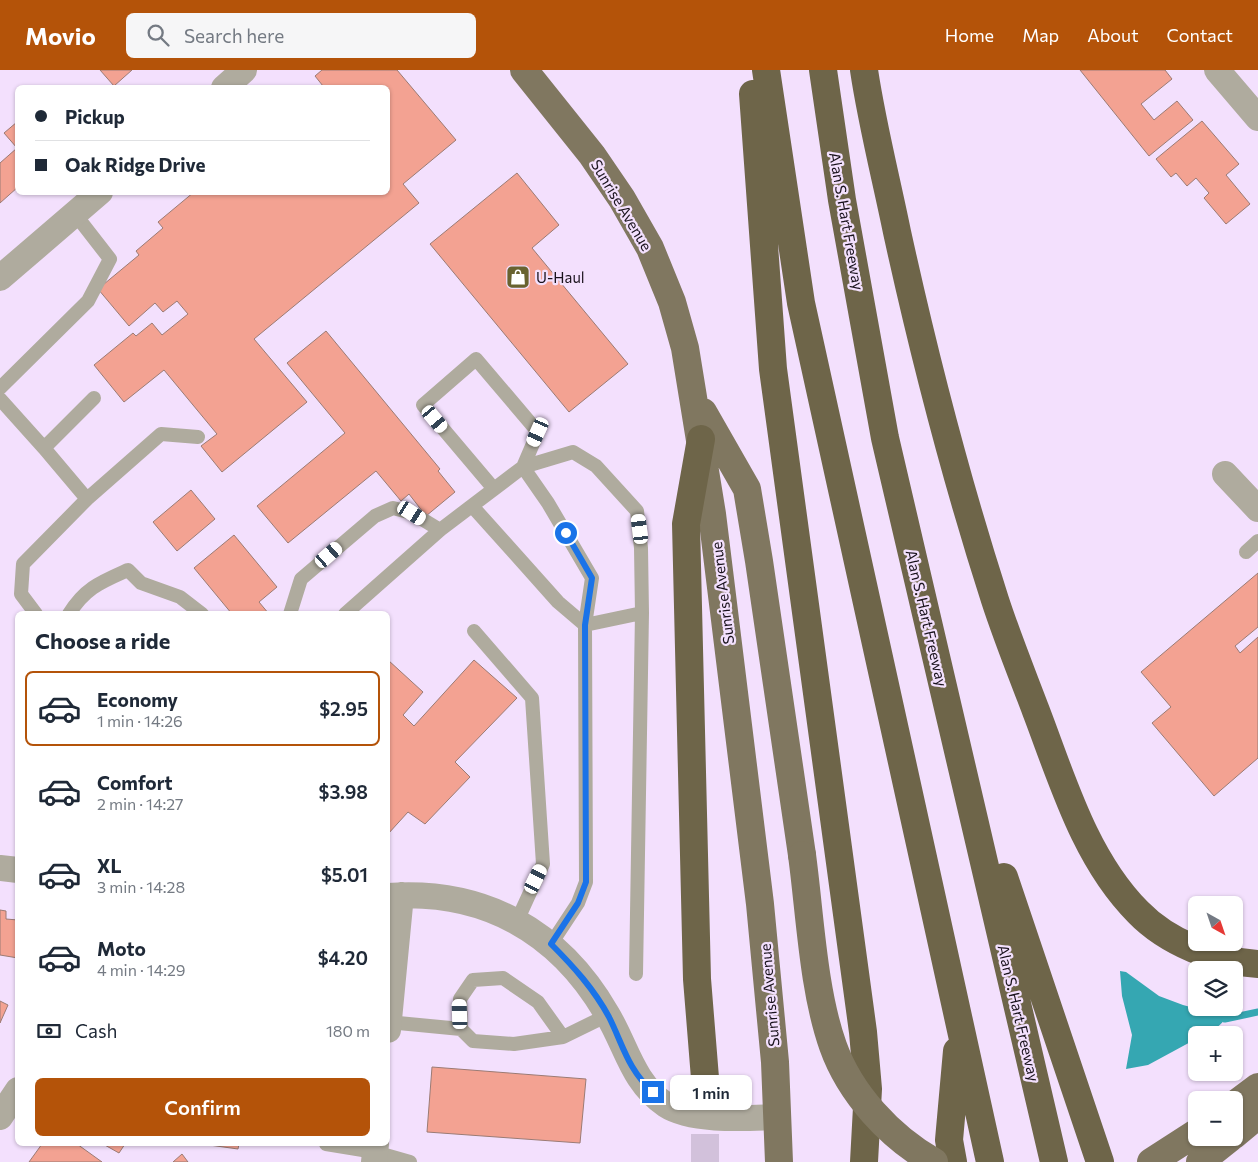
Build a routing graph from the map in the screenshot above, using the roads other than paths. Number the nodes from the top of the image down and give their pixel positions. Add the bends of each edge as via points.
1 (244, 70) edge
2 (524, 70) edge
3 (752, 70) edge
4 (766, 70) edge
5 (823, 70) edge
6 (864, 70) edge
7 (1218, 70) edge
8 (227, 85) edge
9 (1258, 118) edge
10 (97, 195) edge
11 (75, 214) junction
12 (0, 278) edge
13 (0, 388) edge
14 (694, 396) junction
15 (94, 398) dead end
16 (0, 399) edge
17 (198, 437) dead end
18 (701, 439) junction
19 (44, 448) junction
20 (522, 467) junction
21 (1225, 474) dead end
22 (494, 489) junction
23 (87, 499) junction
24 (473, 508) junction
25 (1258, 509) edge
26 (440, 530) junction
27 (1258, 541) edge
28 (1246, 552) dead end
29 (34, 611) edge
30 (71, 611) edge
31 (198, 611) edge
32 (291, 611) edge
33 (348, 611) edge
34 (642, 613) junction
35 (585, 625) junction
36 (474, 631) dead end
37 (942, 685) junction
38 (0, 868) edge
39 (15, 870) edge
40 (394, 896) edge
41 (517, 921) junction
42 (551, 944) junction
43 (1258, 964) edge
44 (636, 974) dead end
45 (390, 983) edge
46 (608, 1015) junction
47 (959, 1024) junction
48 (390, 1026) edge
49 (461, 1029) junction
50 (563, 1037) junction
51 (705, 1078) tunnel mouth
52 (1258, 1087) edge
53 (15, 1095) edge
54 (1243, 1098) edge
55 (1258, 1115) edge
56 (778, 1117) junction
57 (0, 1118) edge
58 (1243, 1128) edge
59 (1188, 1138) edge
60 (337, 1146) edge
61 (1220, 1146) edge
62 (375, 1153) edge
63 (1154, 1160) edge
64 (410, 1162) edge
65 (779, 1162) edge
66 (864, 1162) edge
67 (934, 1162) edge
68 (953, 1162) edge
69 (990, 1162) edge
70 (1054, 1162) edge
71 (1100, 1162) edge
72 (1200, 1162) edge

1 - 8 street
2 - 14 main road, Sunrise Avenue via 592,155 650,248 686,348
3 - 66 highway via 773,369 863,1032 868,1088
4 - 47 highway via 801,304
5 - 37 highway, Alan S. Hart Freeway via 842,200 885,438
6 - 43 highway via 909,288 947,435 995,601 1070,802 1091,848 1138,912 1173,939 1238,963
7 - 9 street
10 - 11 street
11 - 12 street
11 - 13 lane via 110,259 88,301
14 - 18 main road, Sunrise Avenue
14 - 67 main road, bridge via 747,489 822,1008 834,1047 850,1080 874,1113 895,1135
15 - 19 lane
16 - 19 lane
17 - 23 lane via 161,434
18 - 51 highway via 686,524 698,980
18 - 56 main road, Sunrise Avenue via 760,904
19 - 23 lane
20 - 22 lane
20 - 22 lane via 538,432 476,359 423,404
20 - 34 lane via 573,452 596,466 637,511 642,548
20 - 35 lane via 548,503 592,578
21 - 25 street
22 - 24 lane
23 - 29 lane via 23,564 22,594
24 - 26 lane
24 - 35 lane via 558,602
26 - 32 lane via 412,513 393,508 375,516 301,580
26 - 33 lane
27 - 28 lane
30 - 31 lane via 79,597 128,570 141,583 180,597
34 - 35 lane
34 - 44 lane
35 - 42 lane via 586,882 580,899
36 - 41 lane via 532,698 543,864
37 - 70 highway, Alan S. Hart Freeway
37 - 71 highway via 1038,983
38 - 39 street
40 - 41 street via 461,900
40 - 45 street
41 - 42 street
42 - 46 street via 586,981
46 - 50 lane
46 - 56 street via 639,1079 667,1105 696,1115
47 - 68 highway via 949,1140
47 - 69 highway
48 - 49 lane
49 - 50 lane via 473,1041 514,1044
49 - 50 lane via 460,999 474,980 503,978 538,1002
52 - 54 main road
53 - 57 street
55 - 58 main road
56 - 65 main road, Sunrise Avenue
59 - 63 main road
60 - 62 lane
61 - 72 main road
62 - 64 lane

